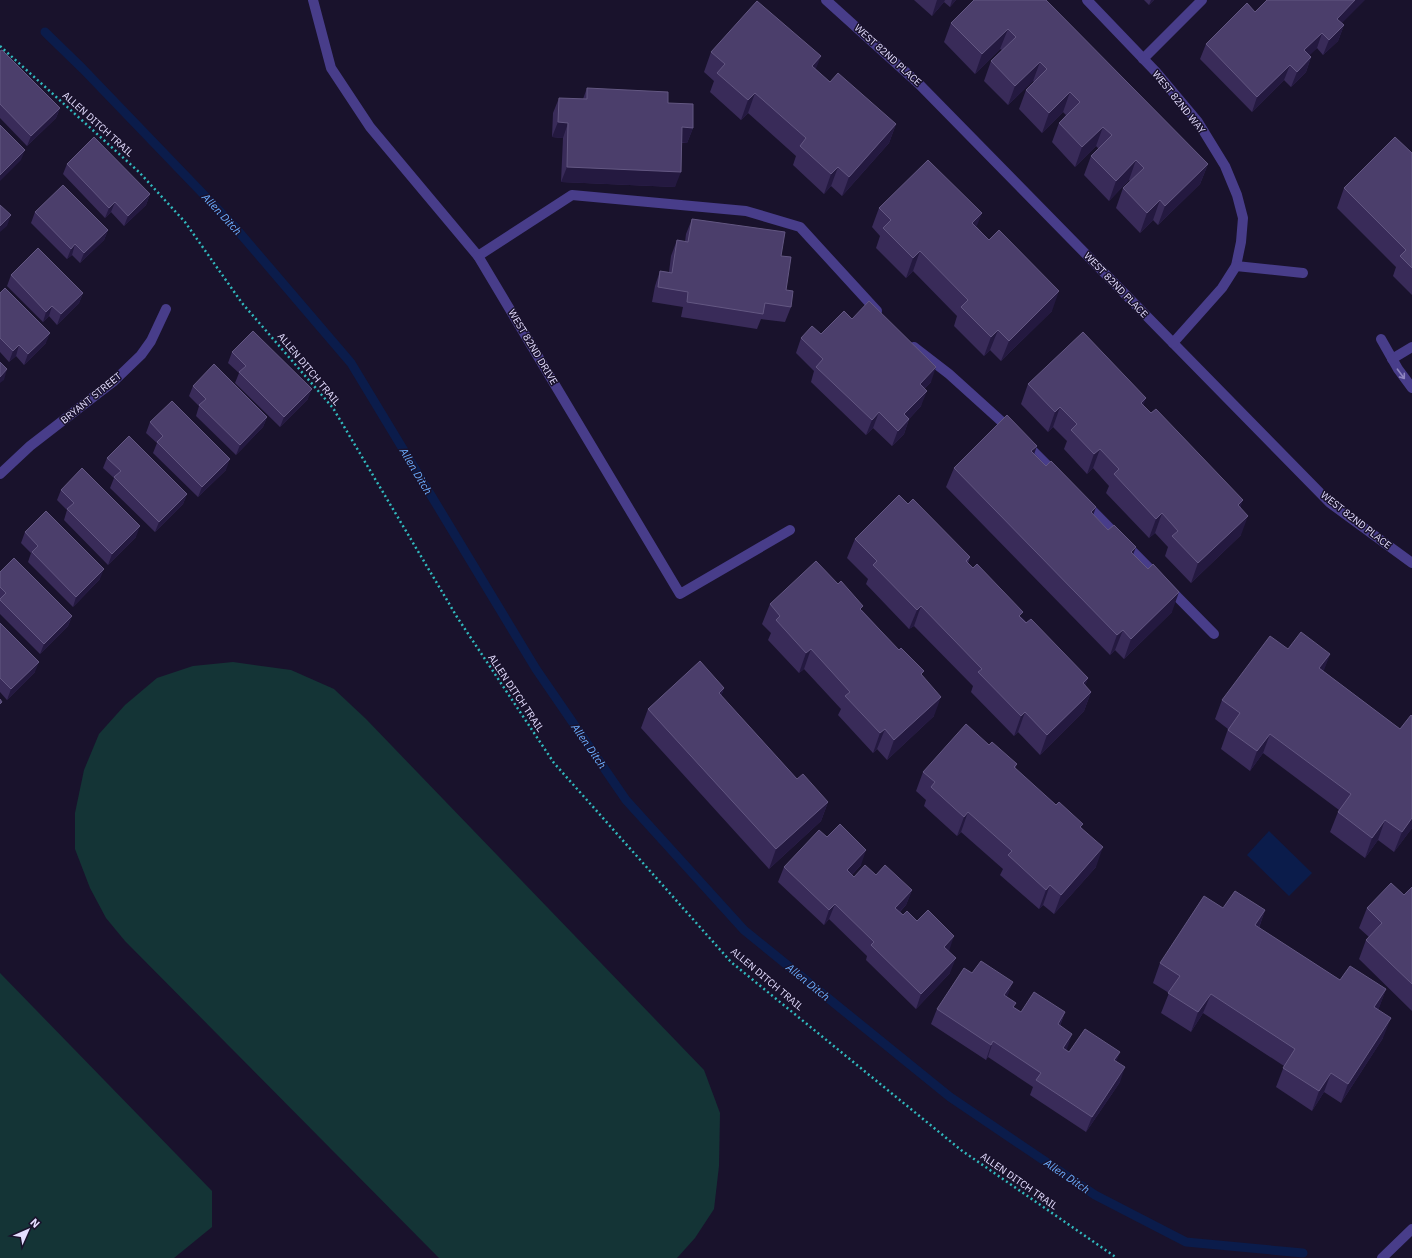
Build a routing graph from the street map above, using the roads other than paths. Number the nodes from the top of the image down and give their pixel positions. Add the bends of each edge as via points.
1 (313, 0) edge
2 (826, 0) edge
3 (1087, 0) edge
4 (1202, 0) edge
5 (1143, 59) junction
6 (478, 256) junction
7 (1236, 266) junction
8 (1303, 273) dead end
9 (166, 308) dead end
10 (882, 317) edge
11 (903, 339) edge
12 (1381, 340) dead end
13 (1173, 343) junction
14 (1412, 347) edge
15 (1392, 359) junction
16 (1412, 388) edge
17 (0, 474) edge
18 (1060, 478) edge
19 (1076, 494) edge
20 (790, 530) dead end
21 (1412, 563) edge
22 (1214, 634) dead end
23 (1412, 1229) edge
24 (1382, 1258) edge

1 - 6 street, WEST 82ND DRIVE via 331,68 370,127
2 - 13 street, WEST 82ND PLACE via 919,84
3 - 5 street, WEST 82ND WAY
4 - 5 street
5 - 7 street, WEST 82ND WAY via 1198,122 1225,166 1243,218
6 - 10 street via 572,195 746,211 800,227
6 - 20 street, WEST 82ND DRIVE via 680,594
7 - 8 street
7 - 13 street, WEST 82ND WAY via 1222,288
9 - 17 street, BRYANT STREET via 151,341 141,355 114,381 30,446
11 - 18 street via 949,374 1015,433
12 - 15 street
13 - 21 street, WEST 82ND PLACE via 1330,502
14 - 15 street
15 -> 16 street
19 - 22 street
23 - 24 street

